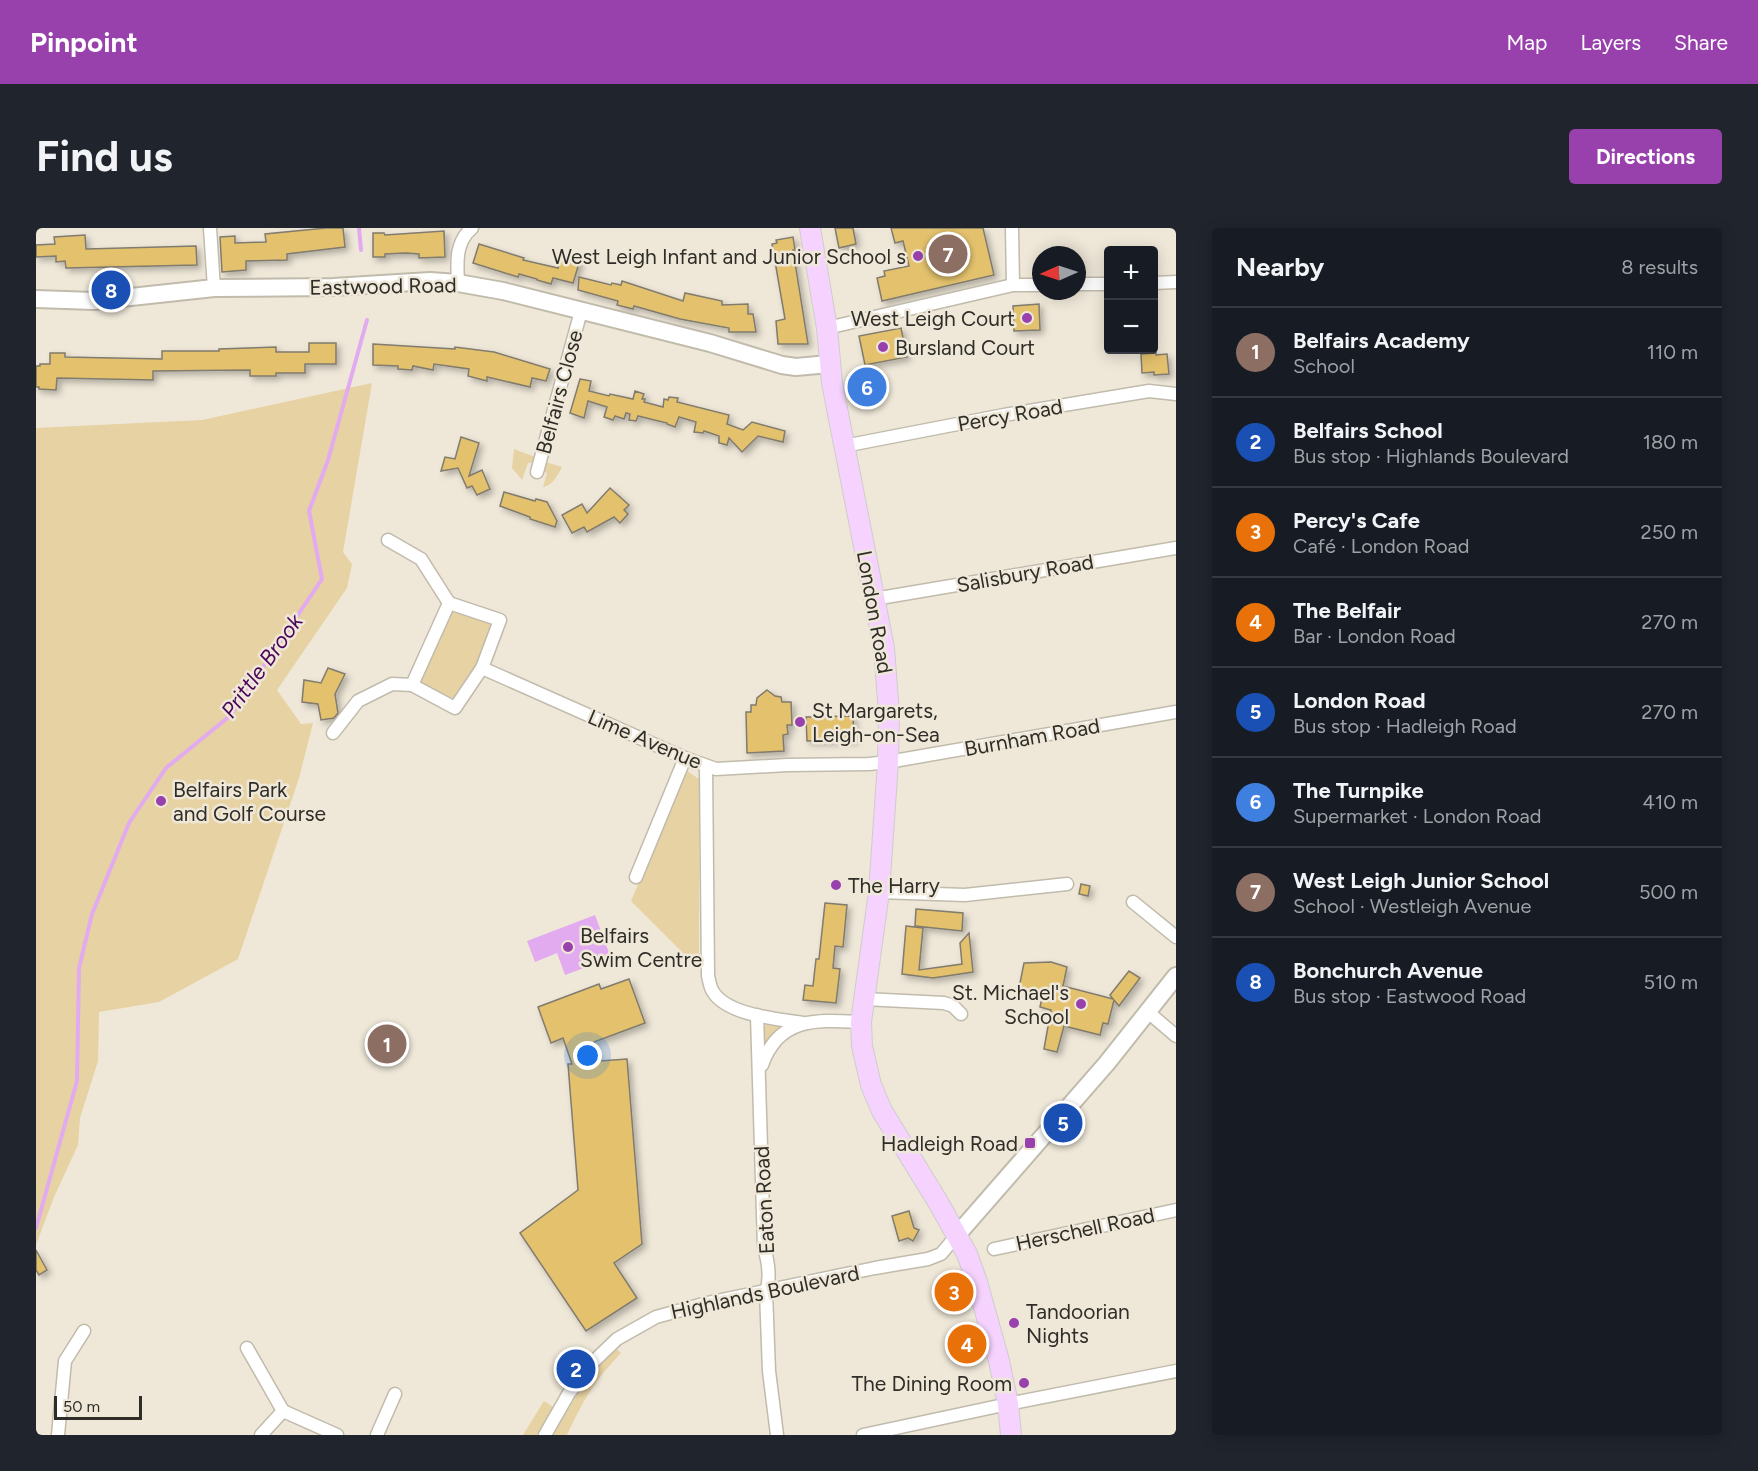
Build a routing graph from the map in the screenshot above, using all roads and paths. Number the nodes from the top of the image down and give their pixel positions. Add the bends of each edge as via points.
1 (210, 228) edge
2 (472, 228) edge
3 (810, 228) edge
4 (1012, 228) edge
5 (1176, 282) edge
6 (458, 283) junction
7 (1158, 283) edge
8 (1086, 284) edge
9 (1104, 284) edge
10 (1013, 285) junction
11 (1032, 285) edge
12 (214, 288) junction
13 (36, 299) edge
14 (581, 311) junction
15 (827, 328) junction
16 (829, 364) junction
17 (1176, 394) edge
18 (844, 447) junction
19 (537, 472) dead end
20 (388, 540) dead end
21 (1176, 548) edge
22 (874, 599) junction
23 (449, 603) junction
24 (482, 668) junction
25 (412, 685) junction
26 (1176, 712) edge
27 (333, 733) dead end
28 (686, 758) junction
29 (888, 762) junction
30 (706, 766) junction
31 (636, 877) dead end
32 (1067, 884) dead end
33 (879, 892) junction
34 (1133, 902) dead end
35 (1176, 937) edge
36 (1176, 976) edge
37 (864, 999) junction
38 (1148, 1012) junction
39 (961, 1014) dead end
40 (757, 1015) junction
41 (861, 1022) junction
42 (802, 1023) junction
43 (1176, 1036) edge
44 (759, 1071) junction
45 (1176, 1210) edge
46 (957, 1235) junction
47 (994, 1250) dead end
48 (766, 1292) junction
49 (84, 1331) dead end
50 (247, 1348) dead end
51 (1176, 1371) edge
52 (395, 1394) dead end
53 (1008, 1404) junction
54 (283, 1411) junction
55 (58, 1435) edge
56 (261, 1435) edge
57 (337, 1435) edge
58 (377, 1435) edge
59 (545, 1435) edge
60 (777, 1435) edge
61 (863, 1435) edge
62 (1011, 1435) edge

1 - 12 street
2 - 6 street via 463,237 457,257
3 - 15 main road, London Road
4 - 10 street
5 - 7 street
6 - 12 street, Eastwood Road
6 - 14 street, Eastwood Road
8 - 9 street
10 - 11 street
10 - 15 street
12 - 13 street, Eastwood Road via 94,301
14 - 16 street, Eastwood Road via 782,366
14 - 19 street, Belfairs Close
15 - 16 main road, London Road
16 - 18 main road, London Road
17 - 18 street, Percy Road via 1149,391
18 - 22 main road, London Road
20 - 23 street via 422,559
21 - 22 street, Salisbury Road
22 - 29 main road, London Road via 884,648
23 - 24 street via 500,620
23 - 25 street
24 - 25 street via 455,708
24 - 28 street, Lime Avenue
25 - 27 street via 392,684 358,701
26 - 29 street, Burnham Road
28 - 30 street, Lime Avenue
28 - 31 street
29 - 30 street, Lime Avenue via 716,769
29 - 33 main road, London Road
30 - 40 street via 708,976 719,1000
32 - 33 street via 965,896
33 - 37 main road, London Road
34 - 35 street
36 - 38 street
37 - 39 street via 944,1004
37 - 41 main road, London Road
38 - 43 street
38 - 46 street
40 - 42 street
40 - 44 street, Eaton Road
41 - 42 street, Eaton Road
41 - 46 main road, London Road via 866,1066 882,1111
42 - 44 street, Eaton Road via 785,1030 775,1040
44 - 48 street, Eaton Road
45 - 47 street, Herschell Road
46 - 48 street, Highlands Boulevard via 941,1254 928,1259
46 - 53 main road, London Road via 977,1282
48 - 59 street, Highlands Boulevard via 672,1311 625,1335 582,1375
48 - 60 street, Eaton Road via 769,1371
49 - 55 street via 64,1361
50 - 54 street
51 - 53 street
52 - 58 street
53 - 61 street
53 - 62 main road, London Road
54 - 56 street
54 - 57 street

